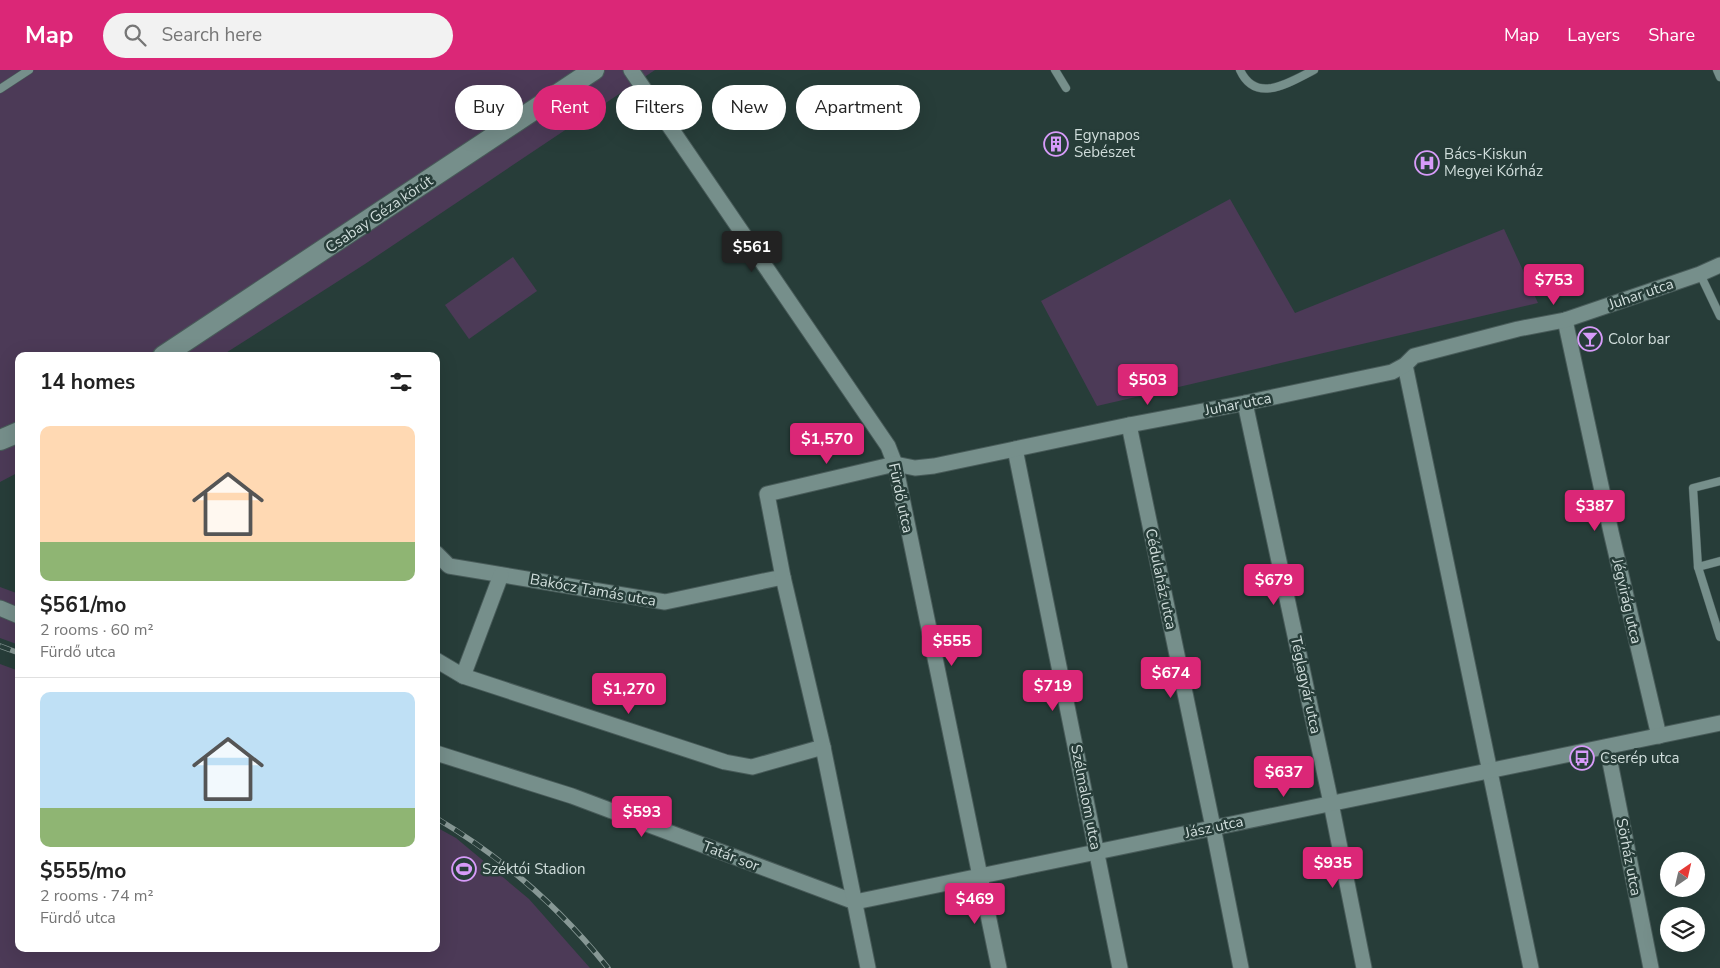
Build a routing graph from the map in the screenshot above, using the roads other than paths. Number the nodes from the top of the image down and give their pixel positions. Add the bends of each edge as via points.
1 (30, 70) edge
2 (594, 70) edge
3 (631, 70) edge
4 (1055, 70) edge
5 (1240, 70) edge
6 (1314, 70) edge
7 (1717, 70) edge
8 (1720, 77) edge
9 (1066, 88) dead end
10 (0, 89) edge
11 (1720, 265) edge
12 (1700, 274) junction
13 (1720, 316) edge
14 (1565, 320) junction
15 (169, 352) edge
16 (1405, 365) junction
17 (1246, 403) junction
18 (1129, 424) junction
19 (15, 434) edge
20 (0, 440) edge
21 (1015, 449) junction
22 (895, 464) junction
23 (1720, 481) edge
24 (440, 557) edge
25 (1720, 561) edge
26 (1698, 567) junction
27 (501, 575) junction
28 (783, 577) junction
29 (0, 608) edge
30 (15, 614) edge
31 (1720, 637) edge
32 (440, 662) edge
33 (464, 676) junction
34 (1720, 723) edge
35 (1659, 736) junction
36 (822, 747) junction
37 (1606, 747) junction
38 (440, 754) edge
39 (1489, 771) junction
40 (1331, 803) junction
41 (1213, 828) junction
42 (1097, 852) junction
43 (980, 876) junction
44 (855, 902) junction
45 (868, 968) edge
46 (999, 968) edge
47 (1120, 968) edge
48 (1240, 968) edge
49 (1364, 968) edge
50 (1531, 968) edge
51 (1651, 968) edge

1 - 10 lane
2 - 15 street, Csabay Géza körút
3 - 22 street, Fürdő utca via 888,446
4 - 9 lane
5 - 6 lane via 1247,82 1265,89 1276,88
7 - 8 lane
11 - 12 street, Juhar utca
12 - 13 lane
12 - 14 street, Juhar utca
14 - 16 street, Juhar utca via 1414,356
14 - 35 street, Jégvirág utca
16 - 17 street, Juhar utca via 1392,372
16 - 39 street
17 - 18 street, Juhar utca
17 - 40 street, Téglagyár utca
18 - 21 street, Juhar utca
18 - 41 street, Cédulaház utca
19 - 20 street
21 - 22 street, Juhar utca via 934,466 915,468
21 - 42 street, Szélmalom utca
22 - 28 street, Juhar utca via 767,494
22 - 43 street, Fürdő utca
23 - 26 lane via 1693,488
24 - 27 street, Bakócz Tamás utca via 449,566
25 - 26 lane
26 - 31 lane
27 - 28 street, Bakócz Tamás utca via 665,602
27 - 33 street
28 - 36 street
29 - 30 street
32 - 33 street
33 - 36 street via 725,762 752,767
34 - 35 street, Jász utca
35 - 37 street, Jász utca
36 - 44 street
37 - 39 street, Jász utca
37 - 51 street, Sörház utca
38 - 44 street, Tatár sor via 572,796
39 - 40 street, Jász utca
39 - 50 street
40 - 41 street, Jász utca
40 - 49 street, Téglagyár utca
41 - 42 street, Jász utca
41 - 48 street, Cédulaház utca
42 - 43 street, Jász utca
42 - 47 street, Szélmalom utca
43 - 44 street, Jász utca
43 - 46 street, Fürdő utca
44 - 45 street

